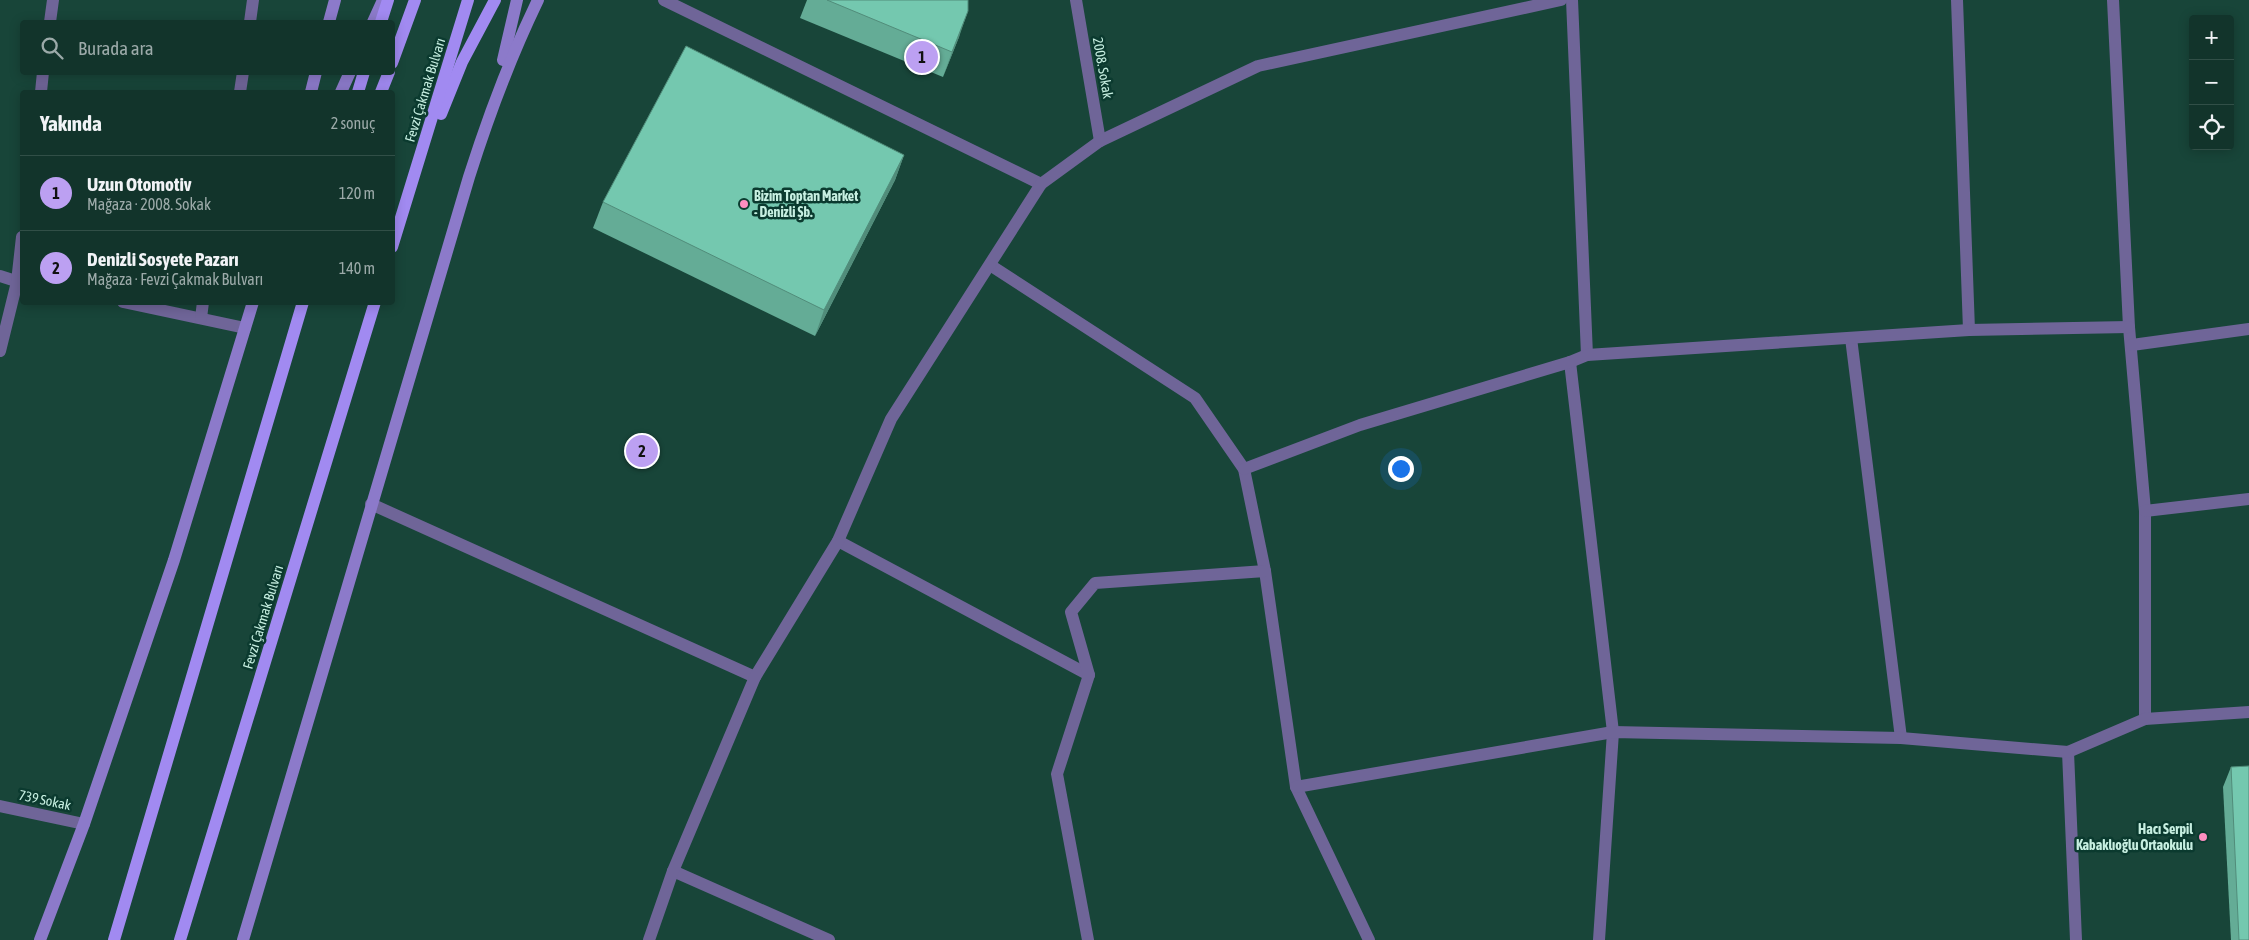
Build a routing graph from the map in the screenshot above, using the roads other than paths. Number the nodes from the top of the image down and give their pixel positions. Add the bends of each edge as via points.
1 (53, 0) edge
2 (253, 0) edge
3 (335, 0) edge
4 (383, 0) edge
5 (388, 0) edge
6 (414, 0) edge
7 (468, 0) edge
8 (495, 0) edge
9 (517, 0) edge
10 (538, 0) edge
11 (664, 0) edge
12 (1076, 0) edge
13 (1561, 0) edge
14 (1572, 0) edge
15 (1957, 0) edge
16 (2113, 0) edge
17 (50, 20) edge
18 (250, 20) edge
19 (330, 20) edge
20 (374, 20) edge
21 (382, 20) edge
22 (395, 54) edge
23 (44, 75) edge
24 (243, 75) edge
25 (315, 75) edge
26 (349, 75) edge
27 (363, 75) edge
28 (388, 75) edge
29 (41, 90) edge
30 (240, 90) edge
31 (312, 90) edge
32 (342, 90) edge
33 (359, 90) edge
34 (381, 90) edge
35 (494, 99) junction
36 (1100, 141) junction
37 (1041, 184) junction
38 (406, 202) junction
39 (395, 237) edge
40 (990, 265) junction
41 (0, 276) edge
42 (20, 282) edge
43 (138, 305) edge
44 (203, 305) edge
45 (252, 305) edge
46 (302, 305) edge
47 (374, 305) edge
48 (201, 318) junction
49 (2129, 327) junction
50 (245, 328) junction
51 (2249, 329) edge
52 (1969, 330) junction
53 (1851, 338) junction
54 (2132, 345) junction
55 (0, 351) edge
56 (1587, 355) junction
57 (1570, 362) junction
58 (1244, 469) junction
59 (2249, 499) edge
60 (371, 504) junction
61 (2145, 511) junction
62 (838, 541) junction
63 (1265, 571) junction
64 (1089, 675) junction
65 (755, 677) junction
66 (2249, 712) edge
67 (2145, 719) junction
68 (1613, 732) junction
69 (1901, 738) junction
70 (2068, 752) junction
71 (1296, 787) junction
72 (0, 806) edge
73 (84, 824) junction
74 (674, 871) junction
75 (40, 940) edge
76 (114, 940) edge
77 (180, 940) edge
78 (243, 940) edge
79 (649, 940) edge
80 (829, 940) edge
81 (1088, 940) edge
82 (1369, 940) edge
83 (1599, 940) edge
84 (2076, 940) edge

1 - 17 street
2 - 18 street
3 - 19 main road
4 - 20 main road
5 - 21 main road
6 - 22 main road
7 - 38 main road, Fevzi Çakmak Bulvarı
8 - 38 main road via 462,62
9 - 35 main road
10 - 35 main road
11 - 37 street
12 - 36 street, 2008. Sokak
13 - 36 street via 1258,66
14 - 56 street
15 - 52 street
16 - 49 street
23 - 29 street
24 - 30 street
25 - 31 main road
26 - 32 main road
27 - 33 main road
28 - 34 main road
35 - 60 main road
36 - 37 street
37 - 40 street
38 - 39 main road, Fevzi Çakmak Bulvarı
40 - 58 street via 1195,398
40 - 62 street via 891,419
41 - 42 street
42 - 55 street
43 - 48 street
44 - 48 street
45 - 50 main road
46 - 76 main road
47 - 77 main road, Fevzi Çakmak Bulvarı
48 - 50 street
49 - 52 street
49 - 54 street
50 - 73 main road via 174,560
51 - 54 street
52 - 53 street
53 - 56 street
53 - 69 street
54 - 61 street
56 - 57 street
57 - 58 street via 1360,425
57 - 68 street
58 - 63 street
59 - 61 street
60 - 65 street
60 - 78 main road
61 - 67 street
62 - 64 street
62 - 65 street
63 - 64 street via 1095,583 1071,612
63 - 71 street
64 - 81 street via 1057,774
65 - 74 street
66 - 67 street
67 - 70 street
68 - 69 street
68 - 71 street
68 - 83 street
69 - 70 street
70 - 84 street
71 - 82 street
72 - 73 street, 739 Sokak
73 - 75 main road
74 - 79 street
74 - 80 street

